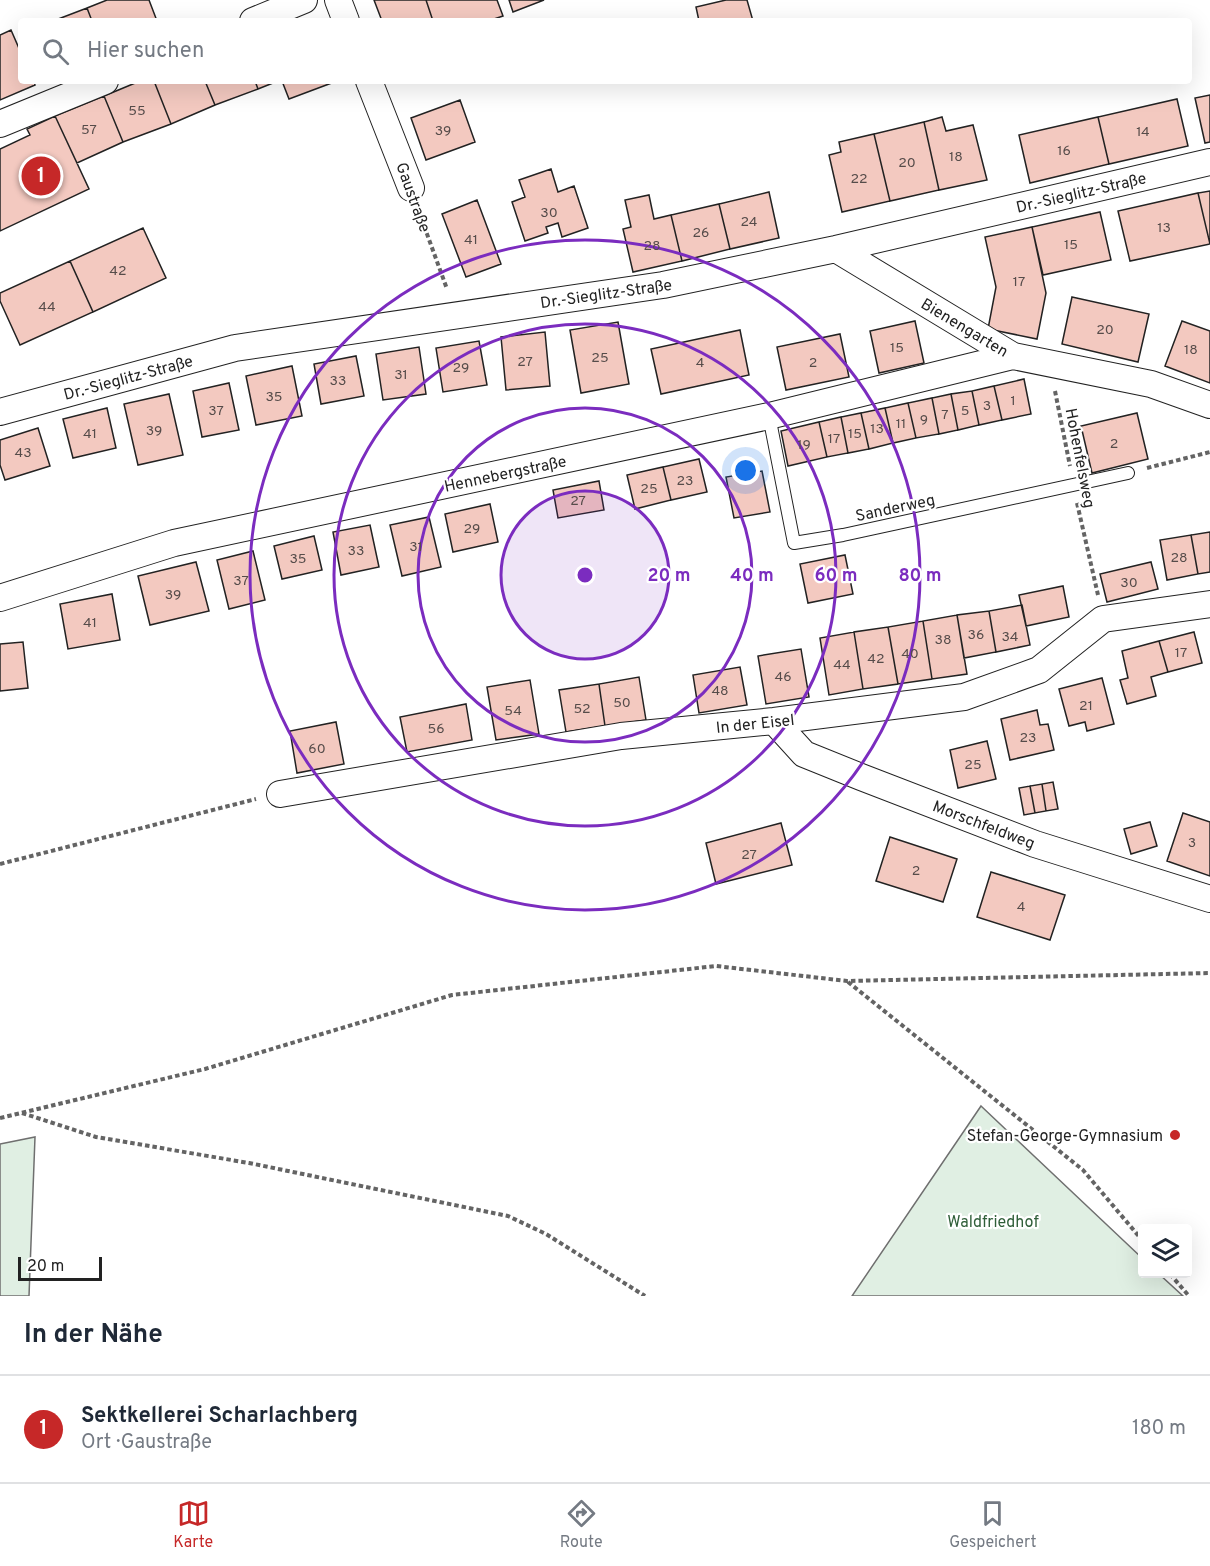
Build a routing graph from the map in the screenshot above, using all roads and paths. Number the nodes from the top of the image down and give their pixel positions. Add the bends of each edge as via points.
1 (304, 0) edge
2 (338, 0) edge
3 (259, 18) edge
4 (345, 18) edge
5 (98, 84) edge
6 (370, 84) edge
7 (0, 124) edge
8 (1210, 162) edge
9 (411, 188) joint
10 (836, 249) junction
11 (456, 314) junction
12 (1013, 356) junction
13 (1049, 361) junction
14 (1210, 405) edge
15 (0, 412) edge
16 (769, 416) junction
17 (1210, 452) edge
18 (1128, 473) joint
19 (1074, 487) junction
20 (0, 598) edge
21 (1210, 604) edge
22 (1103, 618) junction
23 (774, 721) junction
24 (280, 794) joint
25 (0, 864) edge
26 (1210, 898) edge
27 (1210, 973) edge
28 (847, 981) junction
29 (20, 1112) junction
30 (0, 1118) edge
31 (1138, 1234) edge
32 (1173, 1278) edge
33 (645, 1296) edge
34 (1189, 1296) edge

1 - 3 street
2 - 4 street
5 - 7 street
6 - 9 street, Gaustraße
8 - 10 street, Dr.-Sieglitz-Straße
9 - 11 path, Gaustraße
10 - 11 street, Dr.-Sieglitz-Straße via 663,285
10 - 12 street, Bienengarten
11 - 15 street, Dr.-Sieglitz-Straße via 236,348
12 - 13 street, Bienengarten
12 - 16 street, Hennebergstraße
13 - 14 street, Bienengarten via 1151,384
13 - 19 path, Hohenfelsweg
16 - 19 lane, Sanderweg via 794,543
16 - 20 street, Hennebergstraße via 174,543
17 - 18 path
18 - 19 lane, Sanderweg
19 - 22 path, Hohenfelsweg
21 - 22 street
22 - 23 street, In der Eisel via 1039,670 964,697
23 - 24 street, In der Eisel via 621,736
23 - 26 street, Morschfeldweg via 804,754 1035,844
24 - 25 path
27 - 28 path
28 - 29 path via 716,966 452,995 205,1069
28 - 31 path via 1083,1170
29 - 30 path
29 - 33 path via 96,1137 249,1163 508,1216 546,1234
32 - 34 path

